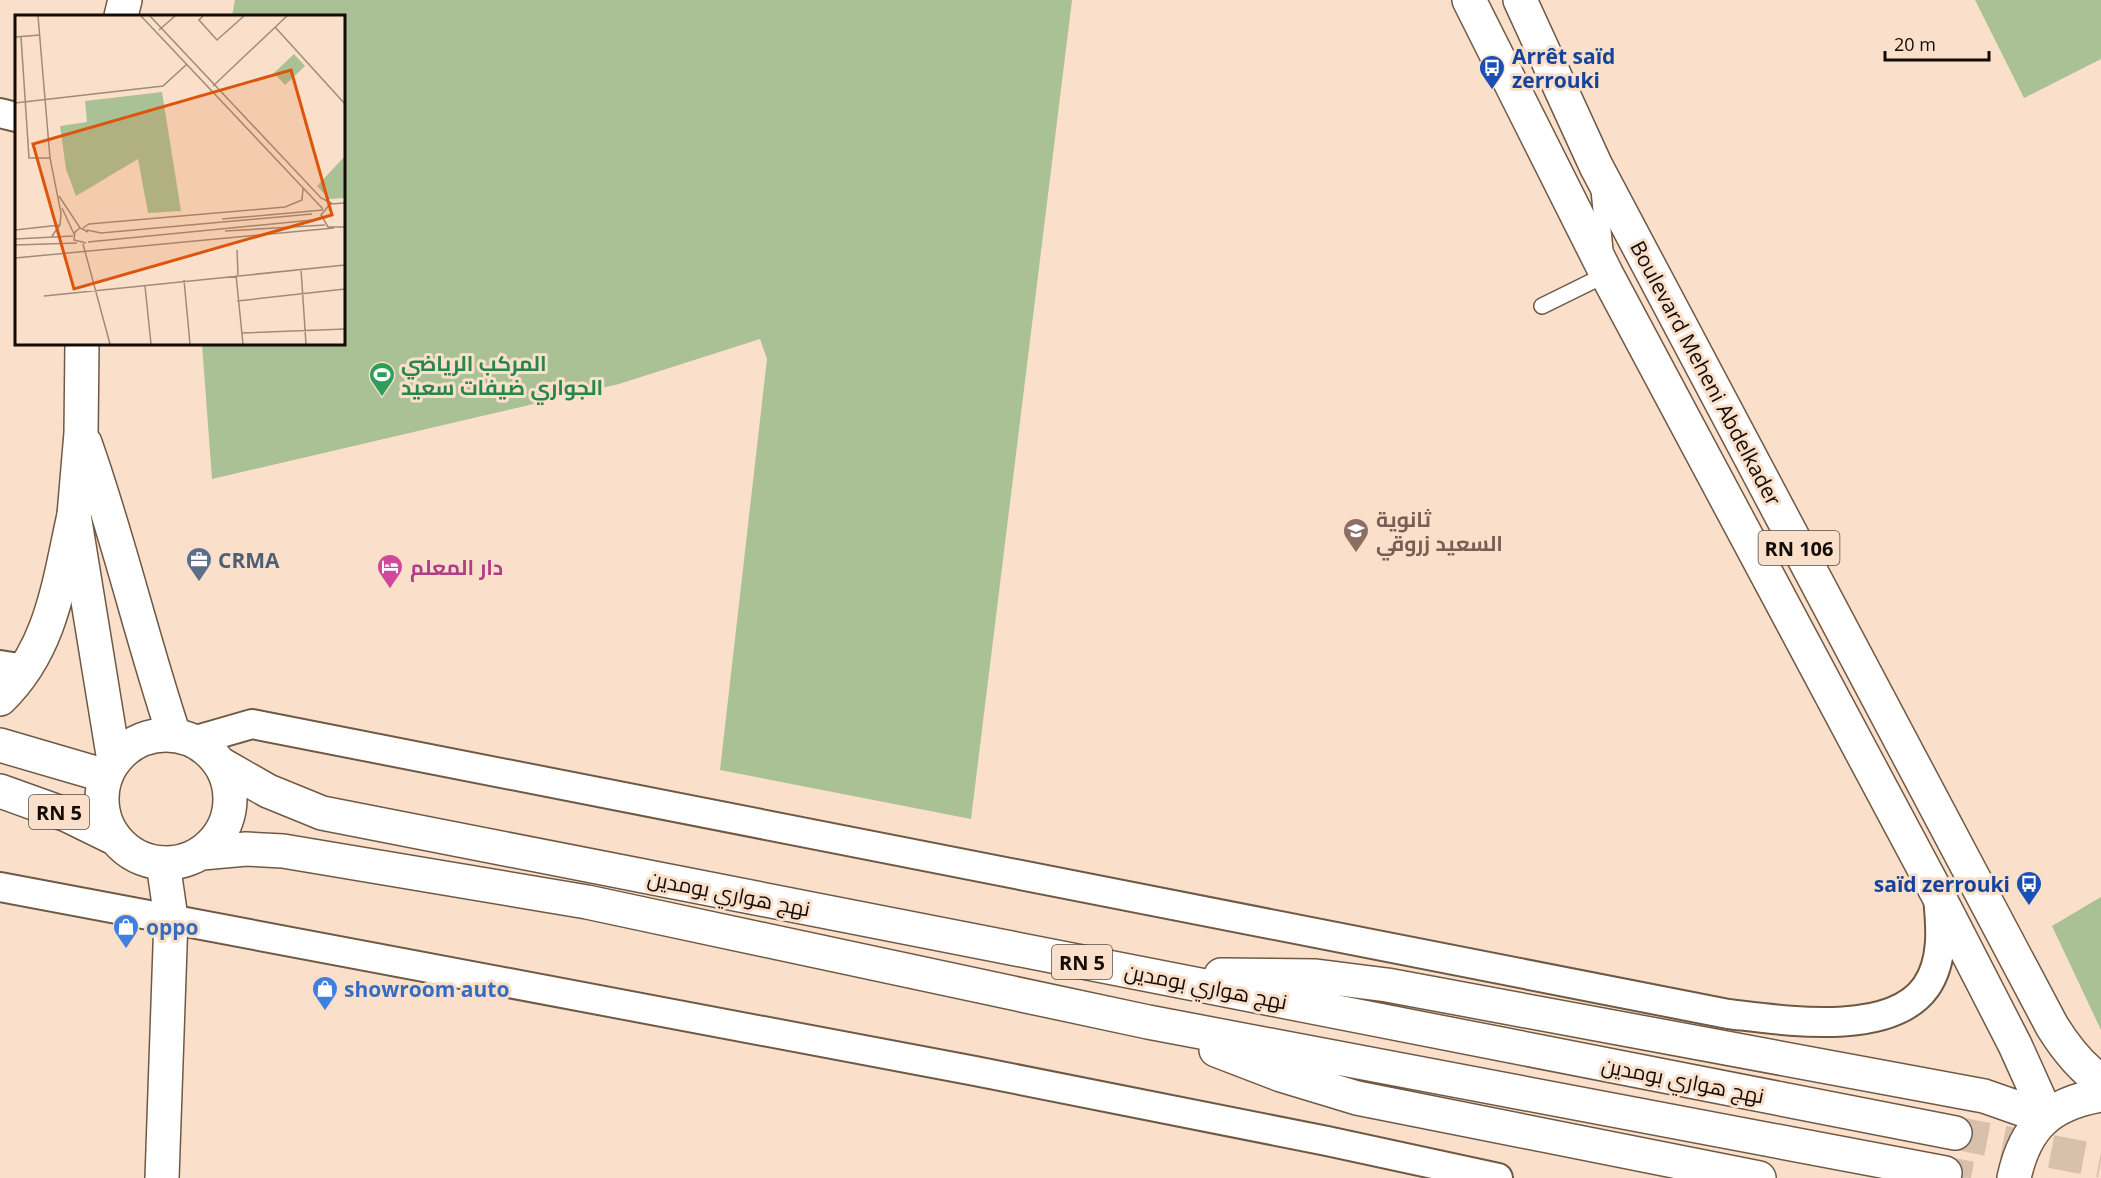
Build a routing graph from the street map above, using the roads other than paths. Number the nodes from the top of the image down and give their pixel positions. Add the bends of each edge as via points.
1 (125, 0) edge
2 (1470, 0) edge
3 (1521, 0) edge
4 (122, 15) edge
5 (0, 113) edge
6 (15, 117) edge
7 (1596, 166) junction
8 (1607, 275) junction
9 (1542, 306) dead end
10 (82, 345) edge
11 (81, 433) junction
12 (74, 515) junction
13 (12, 667) edge
14 (0, 699) edge
15 (184, 738) junction
16 (0, 745) edge
17 (219, 763) junction
18 (110, 769) junction
19 (0, 791) edge
20 (116, 839) junction
21 (202, 853) junction
22 (163, 863) junction
23 (0, 887) edge
24 (1938, 895) junction
25 (171, 918) junction
26 (1157, 977) junction
27 (1148, 1022) junction
28 (2101, 1082) edge
29 (2101, 1095) edge
30 (2045, 1118) junction
31 (1955, 1133) tunnel mouth
32 (1945, 1173) dead end
33 (162, 1178) edge
34 (1498, 1178) edge
35 (1759, 1178) edge
36 (2014, 1178) edge

1 - 4 main road
2 - 8 main road, Boulevard Meheni Abdelkader / RN 106
3 - 7 main road, Boulevard Meheni Abdelkader / RN 106
5 - 6 street
7 - 8 lane
7 - 28 main road, Boulevard Meheni Abdelkader / RN 106 via 2052,1026 2065,1047
8 - 9 lane
8 - 24 main road, Boulevard Meheni Abdelkader / RN 106
10 - 11 main road
11 - 12 main road
11 - 15 main road via 158,685
12 - 13 main road via 53,606 35,655
12 - 18 main road
13 - 14 main road
15 - 17 main road via 212,754
15 - 18 main road via 156,736 140,740 126,749
15 - 24 street via 252,724 1717,1012 1764,1018 1849,1022 1882,1016 1910,1002 1926,988 1937,960 1941,932
16 - 18 main road, RN 5
17 - 21 main road via 228,781 230,802 217,839
17 - 26 main road, نهج هواري بومدين / RN 5 via 268,791 322,813
18 - 20 main road via 102,792 103,809
19 - 20 main road, RN 5 via 67,815
20 - 22 main road via 145,860
21 - 22 main road via 183,861
21 - 27 main road, نهج هواري بومدين / RN 5 via 284,851 587,902
22 - 25 main road
23 - 25 street
24 - 30 main road, Boulevard Meheni Abdelkader via 2015,1045
25 - 33 main road
25 - 34 street via 975,1071
26 - 30 main road via 1280,974 1352,979 1984,1096
26 - 31 main road, نهج هواري بومدين / RN 5
27 - 32 main road, نهج هواري بومدين / RN 5
27 - 35 main road via 1281,1075 1357,1098
29 - 30 main road via 2078,1099
30 - 36 main road via 2032,1131 2019,1155

